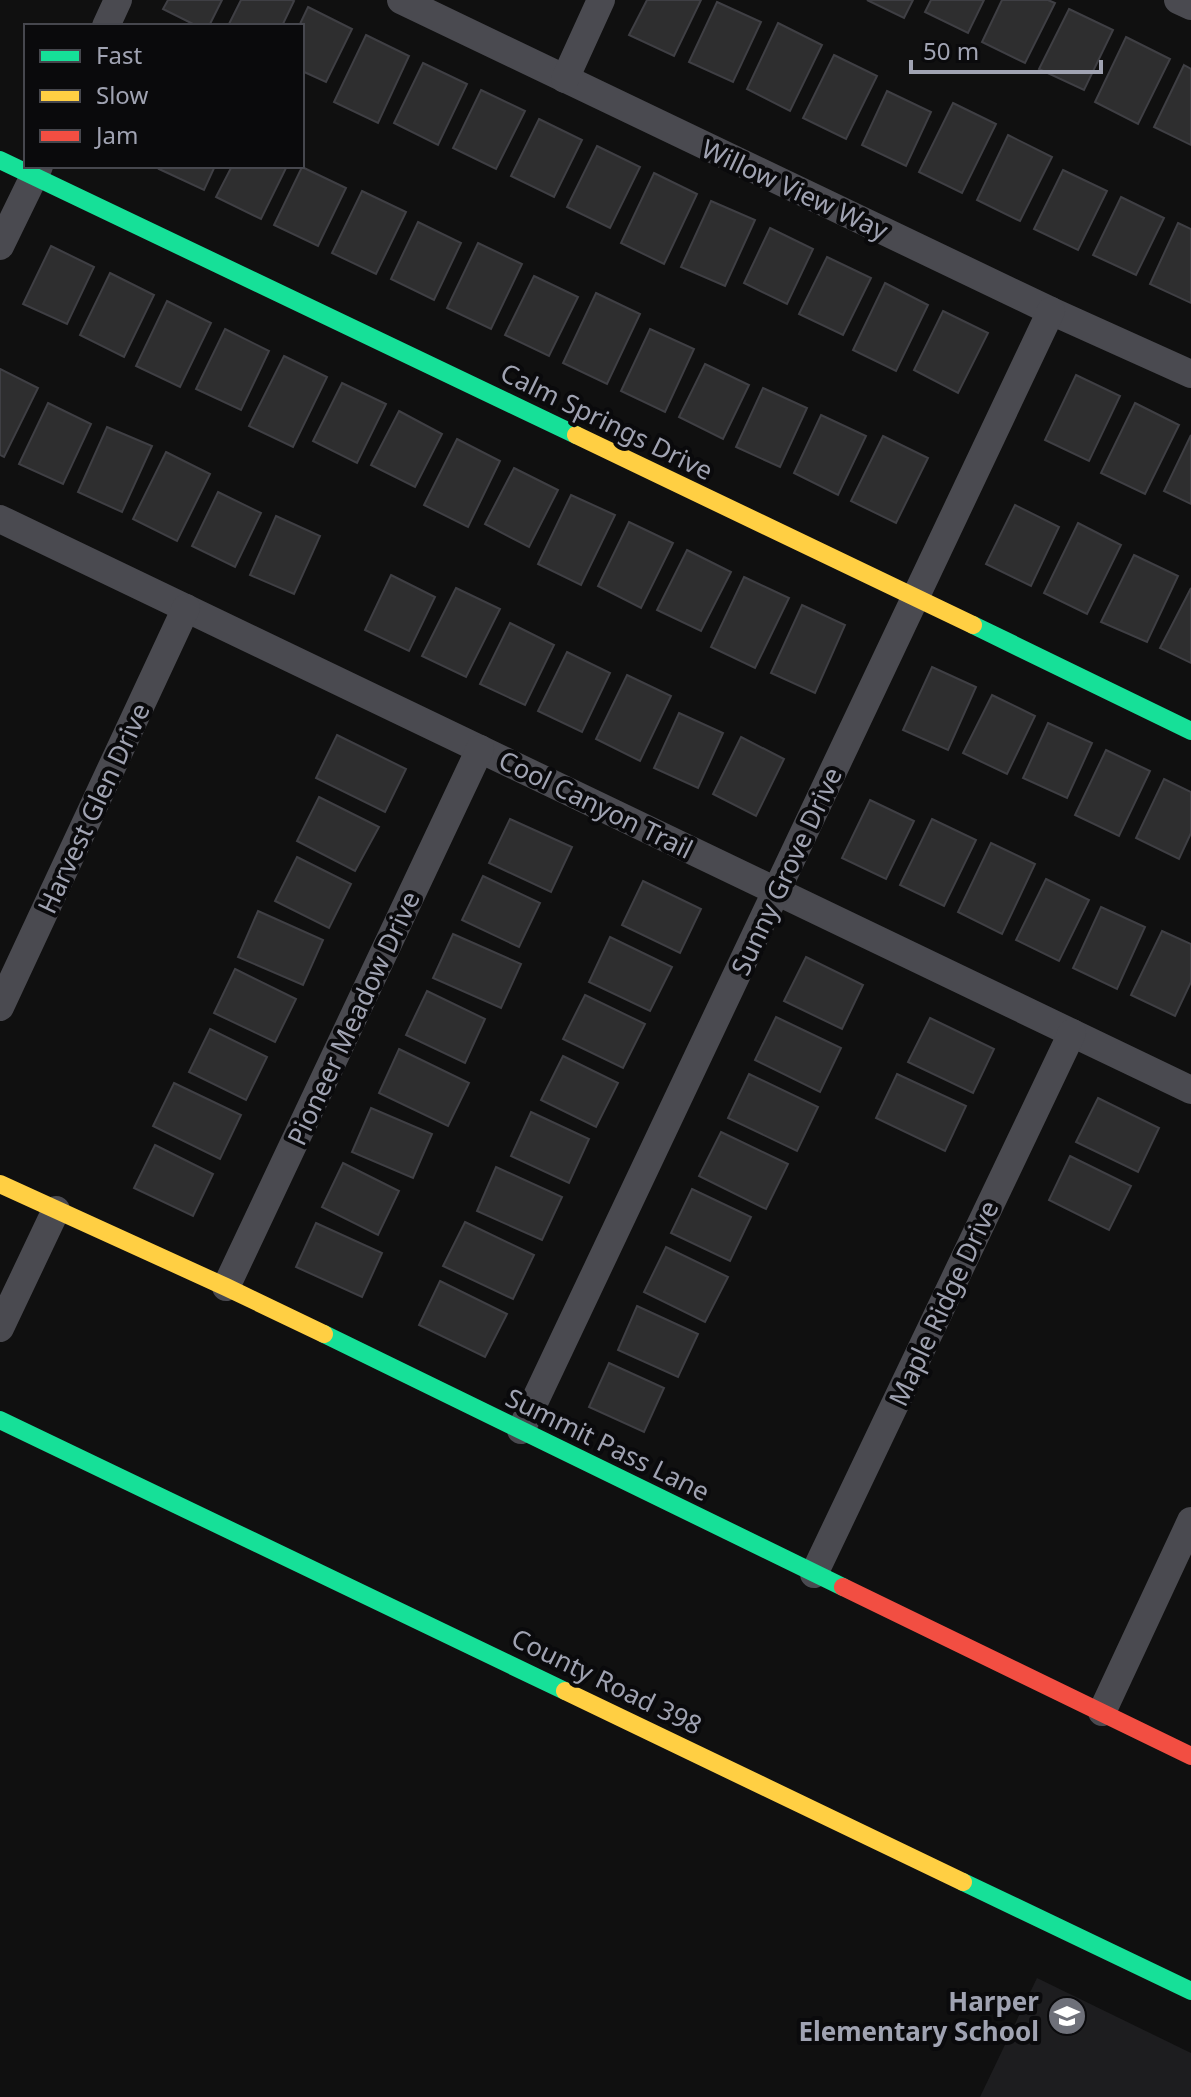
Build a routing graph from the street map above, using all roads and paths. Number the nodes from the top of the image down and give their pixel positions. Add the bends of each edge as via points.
1 (118, 0) edge
2 (401, 0) edge
3 (601, 0) edge
4 (1178, 0) edge
5 (1191, 6) edge
6 (107, 24) edge
7 (565, 79) junction
8 (0, 160) edge
9 (24, 167) edge
10 (36, 171) edge
11 (0, 246) edge
12 (1051, 311) junction
13 (1191, 374) edge
14 (0, 519) edge
15 (916, 597) junction
16 (186, 608) junction
17 (1191, 731) edge
18 (480, 749) junction
19 (777, 891) junction
20 (0, 1007) edge
21 (1072, 1033) junction
22 (1191, 1090) edge
23 (0, 1184) edge
24 (56, 1210) junction
25 (226, 1287) junction
26 (0, 1328) edge
27 (0, 1420) edge
28 (521, 1430) junction
29 (1191, 1521) edge
30 (814, 1574) junction
31 (1102, 1712) junction
32 (1191, 1756) edge
33 (1189, 1985) edge

1 - 6 street
2 - 7 street, Willow View Way
3 - 7 street
4 - 5 street
7 - 12 street, Willow View Way
8 - 9 street, Calm Springs Drive
10 - 11 street
10 - 15 street, Calm Springs Drive
12 - 13 street, Willow View Way
12 - 15 street, Sunny Grove Drive
14 - 16 street, Cool Canyon Trail
15 - 17 street, Calm Springs Drive
15 - 19 street, Sunny Grove Drive
16 - 18 street, Cool Canyon Trail
16 - 20 street, Harvest Glen Drive
18 - 19 street, Cool Canyon Trail
18 - 25 street, Pioneer Meadow Drive
19 - 21 street, Cool Canyon Trail
19 - 28 street, Sunny Grove Drive
21 - 22 street, Cool Canyon Trail
21 - 30 street, Maple Ridge Drive
23 - 24 street, Summit Pass Lane
24 - 25 street, Summit Pass Lane
24 - 26 street
25 - 28 street, Summit Pass Lane
27 - 33 street, County Road 398
28 - 30 street, Summit Pass Lane
29 - 31 street
30 - 31 street, Summit Pass Lane
31 - 32 street, Summit Pass Lane

